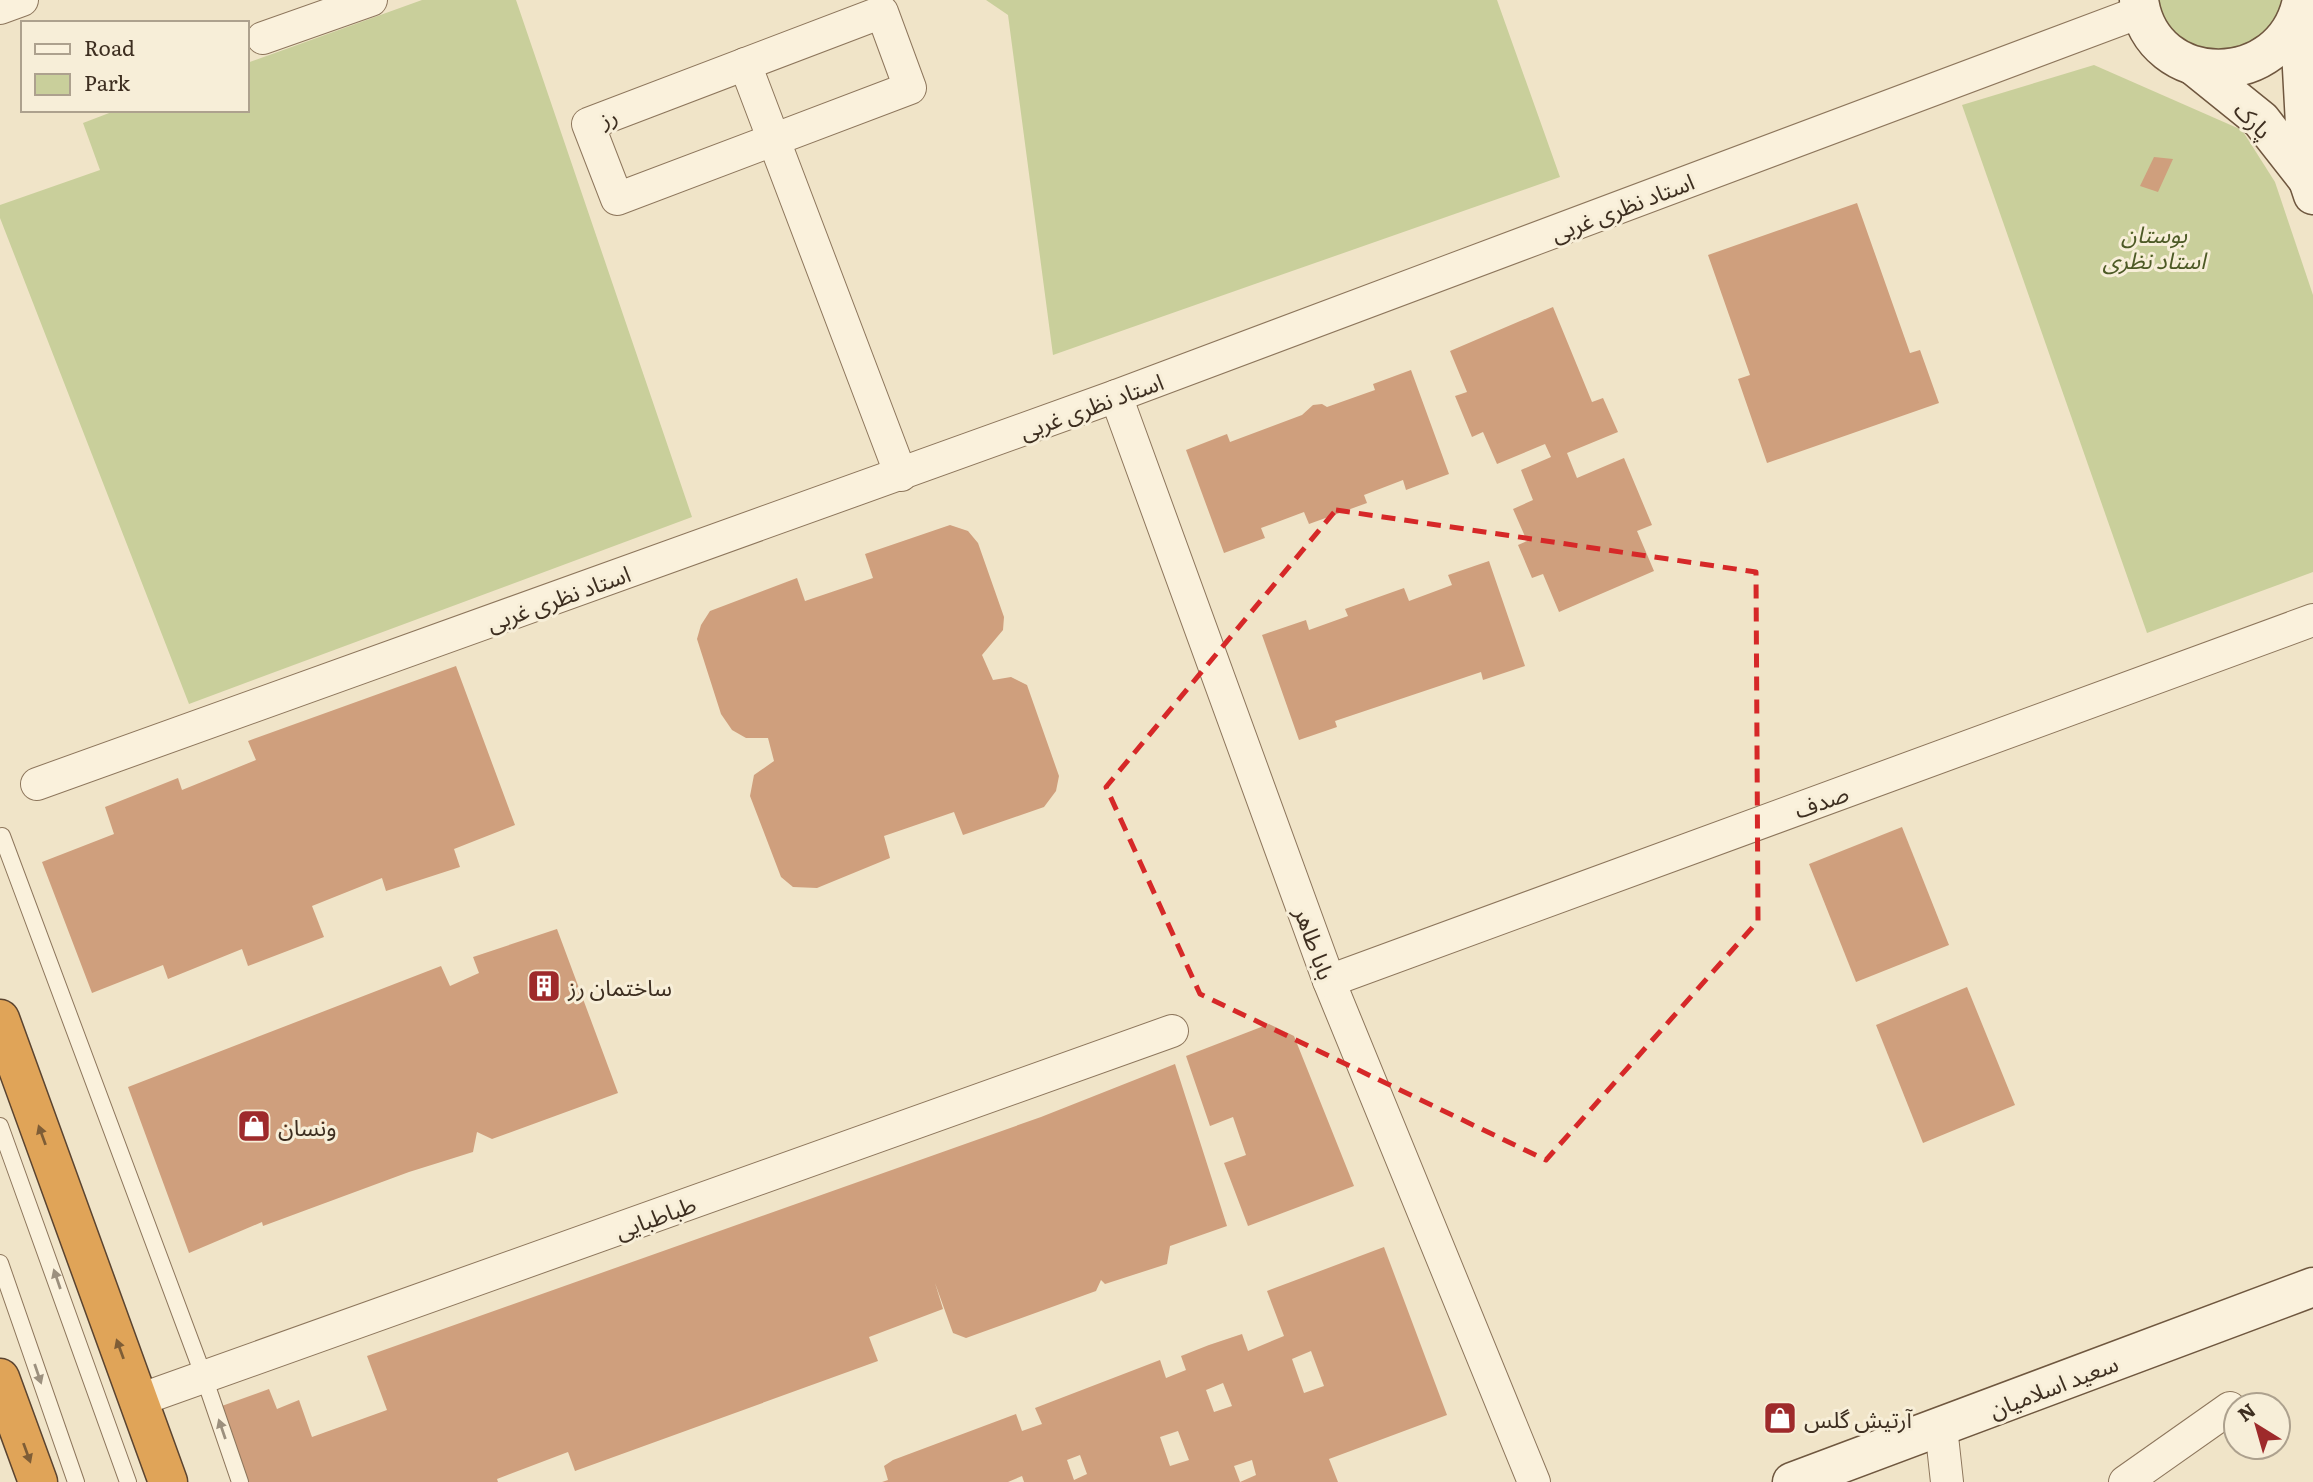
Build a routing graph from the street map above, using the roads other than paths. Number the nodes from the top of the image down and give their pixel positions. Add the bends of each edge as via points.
1 (22, 0) edge
2 (371, 0) edge
3 (2305, 4) edge
4 (2140, 6) edge
5 (0, 8) edge
6 (263, 38) dead end
7 (746, 64) junction
8 (2194, 66) junction
9 (774, 139) junction
10 (2310, 188) edge
11 (1116, 396) junction
12 (901, 475) junction
13 (2313, 620) edge
14 (37, 784) dead end
15 (2, 835) dead end
16 (1329, 981) junction
17 (0, 1019) edge
18 (1172, 1031) dead end
19 (0, 1126) edge
20 (0, 1263) edge
21 (2313, 1287) edge
22 (204, 1377) junction
23 (0, 1378) edge
24 (139, 1400) junction
25 (2222, 1414) edge
26 (1941, 1427) junction
27 (38, 1482) edge
28 (76, 1482) edge
29 (128, 1482) edge
30 (168, 1482) edge
31 (240, 1482) edge
32 (1534, 1482) edge
33 (1792, 1482) edge
34 (1947, 1482) edge
35 (2125, 1482) edge

1 - 5 street
2 - 6 street
3 - 8 street via 2287,36 2269,54 2245,66 2219,70
3 - 10 street, پارک
4 - 8 street, پارک via 2152,35
4 - 11 street, استاد نظری غربی
7 - 9 street
7 - 9 street, رز via 881,12 910,88
7 - 9 street, رز via 588,124 617,200
8 - 10 street, پارک via 2261,120
9 - 12 street
11 - 12 street, استاد نظری غربی
11 - 16 street, بابا طاهر
12 - 14 street, استاد نظری غربی
13 - 16 street, صدف
15 - 22 lane
16 - 32 street, بابا طاهر
24 -> 17 highway
18 - 22 street, طباطبایی
29 -> 19 lane
20 -> 28 lane
21 - 26 street, سعید اسلامیان
22 - 24 street, طباطبایی
31 -> 22 lane
23 -> 27 highway
24 - 30 highway
25 - 35 street
26 - 33 street, سعید اسلامیان
26 - 34 street

